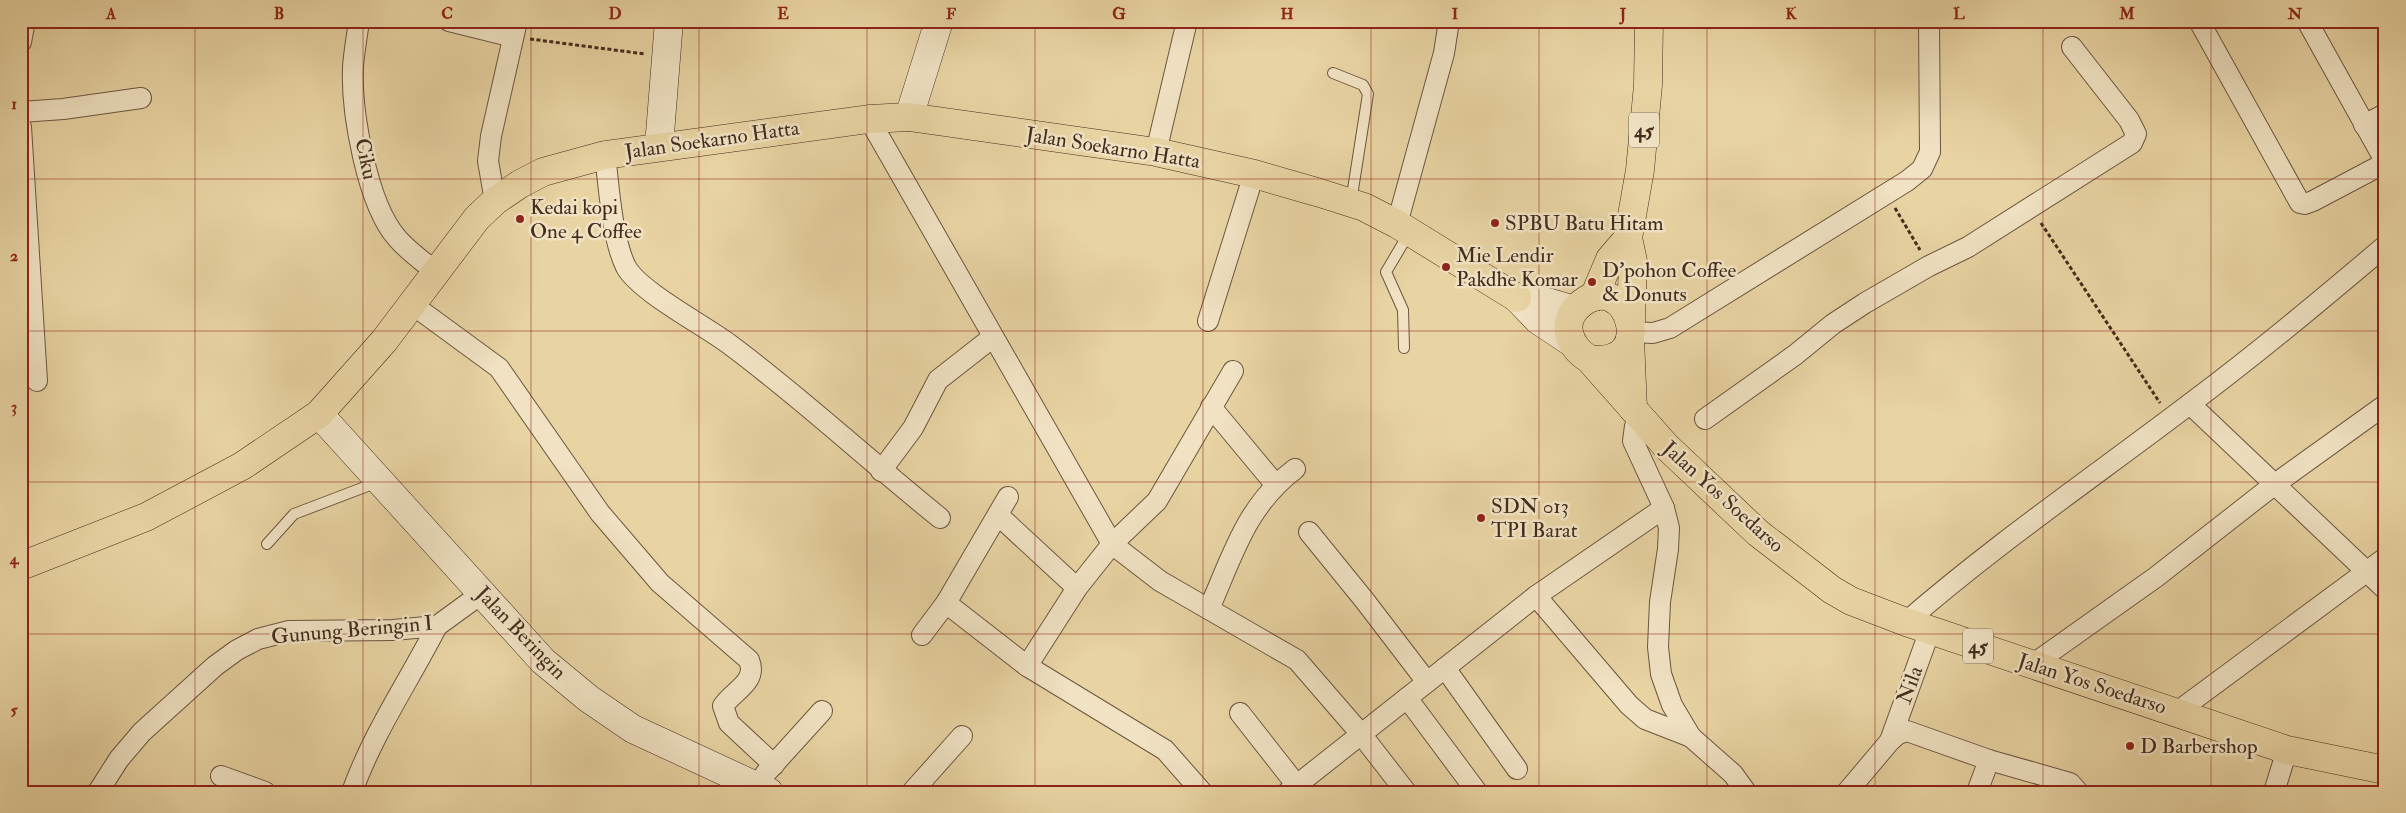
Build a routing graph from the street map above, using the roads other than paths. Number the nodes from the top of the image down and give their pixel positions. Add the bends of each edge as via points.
1 (25, 21) edge
2 (359, 21) edge
3 (449, 21) edge
4 (669, 21) edge
5 (939, 21) edge
6 (1187, 21) edge
7 (1448, 21) edge
8 (1648, 21) edge
9 (1929, 21) edge
10 (2199, 21) edge
11 (2307, 21) edge
12 (515, 29) edge
13 (21, 42) edge
14 (2072, 47) dead end
15 (1333, 73) dead end
16 (141, 98) dead end
17 (21, 112) edge
18 (2385, 114) edge
19 (908, 117) junction
20 (869, 120) junction
21 (2364, 126) junction
22 (21, 127) edge
23 (659, 146) junction
24 (1156, 152) junction
25 (605, 155) junction
26 (2385, 162) edge
27 (1254, 174) junction
28 (495, 201) junction
29 (1351, 203) junction
30 (1403, 228) junction
31 (1628, 238) junction
32 (2385, 246) edge
33 (437, 274) junction
34 (1517, 298) junction
35 (1584, 304) junction
36 (413, 305) junction
37 (1208, 321) dead end
38 (1631, 331) junction
39 (993, 337) junction
40 (1404, 348) dead end
41 (1580, 350) junction
42 (1233, 371) dead end
43 (37, 380) dead end
44 (2190, 404) junction
45 (2385, 405) edge
46 (1211, 407) junction
47 (318, 414) junction
48 (1637, 414) junction
49 (1705, 419) dead end
50 (1295, 469) dead end
51 (881, 471) junction
52 (379, 481) junction
53 (1275, 484) junction
54 (2275, 484) junction
55 (1008, 497) dead end
56 (1664, 508) junction
57 (998, 515) junction
58 (940, 518) dead end
59 (1309, 532) dead end
60 (267, 544) dead end
61 (1112, 544) junction
62 (2385, 558) edge
63 (21, 566) edge
64 (2368, 572) junction
65 (1077, 588) junction
66 (2385, 589) edge
67 (481, 594) junction
68 (1536, 596) junction
69 (946, 603) junction
70 (1209, 609) junction
71 (437, 626) junction
72 (1918, 626) junction
73 (922, 635) dead end
74 (2032, 665) junction
75 (1027, 666) junction
76 (1445, 668) junction
77 (1428, 682) junction
78 (1407, 698) junction
79 (822, 711) dead end
80 (2177, 712) junction
81 (1240, 713) dead end
82 (1361, 734) junction
83 (962, 736) dead end
84 (1691, 737) junction
85 (1890, 740) junction
86 (2287, 750) junction
87 (1989, 760) junction
88 (774, 765) junction
89 (1517, 769) dead end
90 (2385, 770) edge
91 (221, 776) dead end
92 (762, 788) edge
93 (1295, 789) edge
94 (98, 792) edge
95 (265, 792) edge
96 (352, 792) edge
97 (912, 792) edge
98 (1202, 792) edge
99 (1406, 792) edge
100 (1477, 792) edge
101 (1746, 792) edge
102 (1847, 792) edge
103 (1976, 792) edge
104 (2078, 792) edge
105 (2274, 792) edge

1 - 13 street
2 - 33 street, Ciku via 353,66 354,104 369,180 382,215 397,238
3 - 12 street
4 - 23 street
5 - 19 street
6 - 24 street
7 - 30 street via 1444,53
8 - 31 main road, 45 via 1648,85 1640,170
9 - 38 street via 1930,152 1922,169 1670,328 1654,333
10 - 26 street via 2300,203 2313,202
11 - 21 street
12 - 28 street via 491,136 488,162
14 - 49 street via 2129,120 2136,134 2132,142 1968,247 1929,266 1833,324
15 - 29 lane via 1363,85 1368,94
16 - 17 street
18 - 21 street
19 - 20 main road, Jalan Soekarno Hatta
19 - 24 main road, Jalan Soekarno Hatta
20 - 23 main road, Jalan Soekarno Hatta
20 - 39 street
21 - 26 street
22 - 43 street
23 - 25 main road, Jalan Soekarno Hatta
24 - 27 main road, Jalan Soekarno Hatta
25 - 28 main road, Jalan Soekarno Hatta via 543,172
25 - 51 street via 618,246 627,268 670,305 729,343
27 - 29 main road, Jalan Soekarno Hatta
27 - 37 street
28 - 33 main road, Jalan Soekarno Hatta via 477,218
29 - 30 main road, Jalan Soekarno Hatta
30 - 34 main road, Jalan Soekarno Hatta
30 - 40 lane via 1386,272 1403,310
31 - 35 main road via 1610,259
31 - 38 main road, 45 via 1633,262
32 - 44 street via 2287,329
33 - 36 main road, Jalan Soekarno Hatta
34 - 35 street, Jalan Soekarno Hatta
34 - 41 street, Jalan Soekarno Hatta via 1538,320
35 - 38 main road via 1613,300 1621,305
35 - 41 main road via 1569,320 1568,331
36 - 47 main road, Jalan Soekarno Hatta
36 - 88 street via 498,368 600,513 660,583 749,660 751,676 727,700 723,706 724,716
38 - 41 main road via 1624,350 1614,358 1602,360
38 - 48 main road, 45
39 - 51 street via 938,380 913,428
39 - 61 street
41 - 48 main road, Jalan Yos Soedarso / 45
42 - 46 street
44 - 54 street
44 - 72 street via 1960,575
45 - 54 street
46 - 53 street
46 - 61 street via 1157,501
47 - 52 street, Jalan Beringin
47 - 63 main road, Jalan Soekarno Hatta via 242,466 146,518
48 - 56 street via 1633,441
48 - 72 main road, Jalan Yos Soedarso / 45 via 1688,468 1758,533 1832,590 1851,601
50 - 53 street
51 - 58 street
52 - 60 lane via 294,514
52 - 67 street, Jalan Beringin
53 - 70 street via 1247,522
54 - 64 street
54 - 74 street via 2156,577
55 - 57 street
56 - 68 street
56 - 84 street via 1669,528 1660,602 1658,647 1661,674 1672,705
57 - 65 street
57 - 69 street
59 - 77 street
61 - 65 street
61 - 70 street via 1160,581
62 - 64 street
64 - 66 street
64 - 80 street
65 - 75 street
67 - 71 street, Gunung Beringin I
67 - 92 street, Jalan Beringin via 543,661 588,699 633,730
68 - 76 street
68 - 84 street via 1629,705 1652,722
69 - 73 street
69 - 75 street
70 - 82 street via 1297,660
71 - 94 street, Gunung Beringin I via 289,632 258,639 215,666 142,732 118,759
71 - 96 street via 379,730
72 - 74 main road, Jalan Yos Soedarso / 45
72 - 85 street, Nila
74 - 80 main road, Jalan Yos Soedarso / 45
75 - 98 street via 1165,750
76 - 77 street
76 - 89 street
77 - 78 street
78 - 82 street
78 - 100 street
79 - 88 street
80 - 86 main road, Jalan Yos Soedarso / 45
81 - 93 street
82 - 93 street
82 - 99 street
83 - 97 street
84 - 101 street via 1733,774
85 - 87 street via 1907,731
85 - 102 street
86 - 90 main road, Jalan Yos Soedarso / 45
86 - 105 street
87 - 103 street
87 - 104 street via 2070,783
88 - 92 street
91 - 95 street

